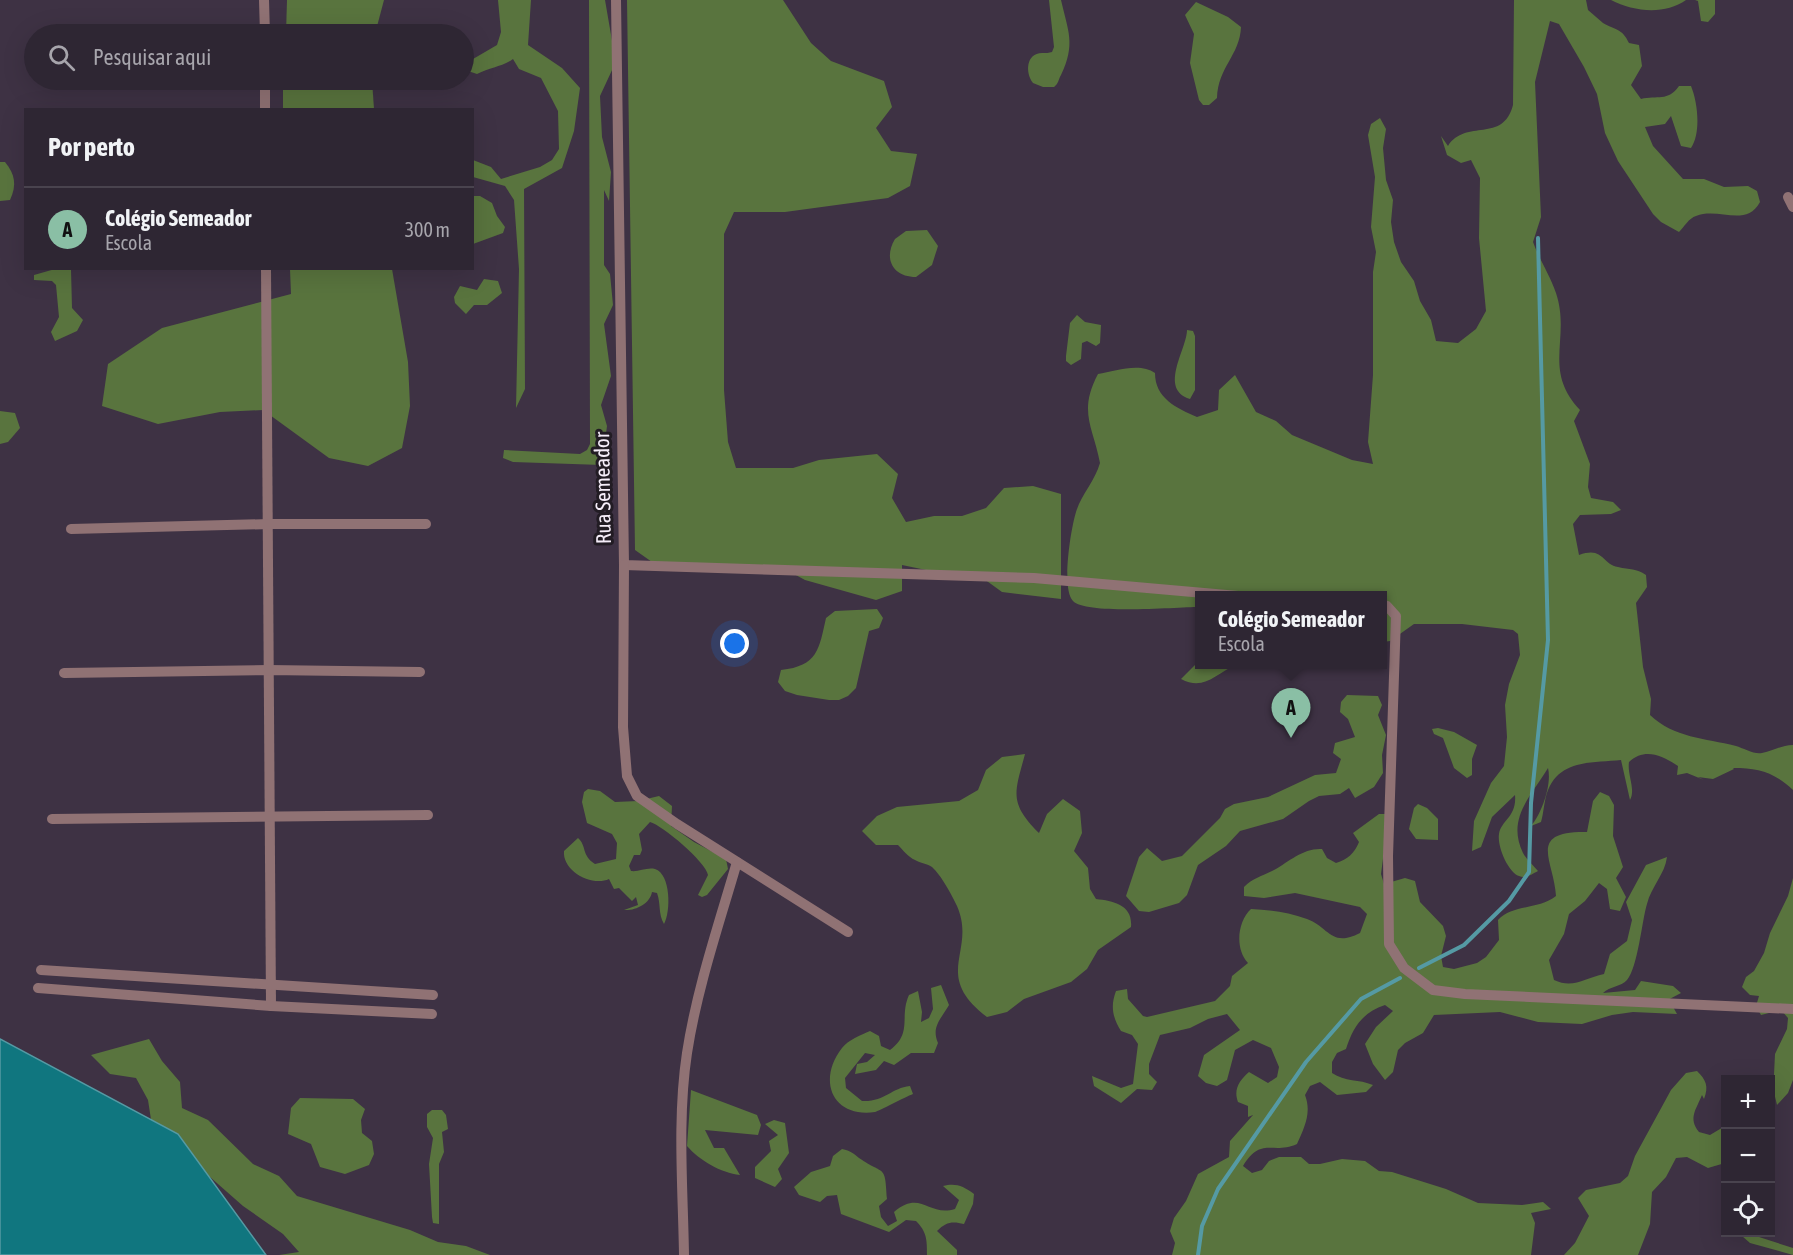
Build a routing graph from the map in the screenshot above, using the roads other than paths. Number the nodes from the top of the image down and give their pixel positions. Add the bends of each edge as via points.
1 (264, 0) edge
2 (616, 0) edge
3 (265, 24) edge
4 (265, 90) edge
5 (265, 108) edge
6 (266, 270) edge
7 (269, 524) junction
8 (426, 524) dead end
9 (71, 529) dead end
10 (624, 565) junction
11 (1195, 592) edge
12 (1387, 606) edge
13 (268, 670) junction
14 (420, 672) dead end
15 (64, 673) dead end
16 (428, 815) dead end
17 (271, 816) junction
18 (52, 819) dead end
19 (737, 862) junction
20 (848, 932) dead end
21 (41, 970) dead end
22 (270, 986) junction
23 (38, 988) dead end
24 (433, 994) dead end
25 (271, 1006) junction
26 (1793, 1009) edge
27 (432, 1014) dead end
28 (684, 1255) edge

1 - 3 street
2 - 10 street, Rua Semeador
4 - 5 street
6 - 7 street
7 - 8 street
7 - 9 street
7 - 13 street
10 - 11 street, Rua Semeador via 1034,578
10 - 19 street via 623,727 627,777 646,804
12 - 26 street via 1395,616 1389,944 1404,968 1433,990 1465,994
13 - 14 street
13 - 15 street
13 - 17 street
16 - 17 street
17 - 18 street
17 - 22 street
19 - 20 street
19 - 28 street via 687,1053
21 - 22 street
22 - 24 street
22 - 25 street
23 - 25 street
25 - 27 street

